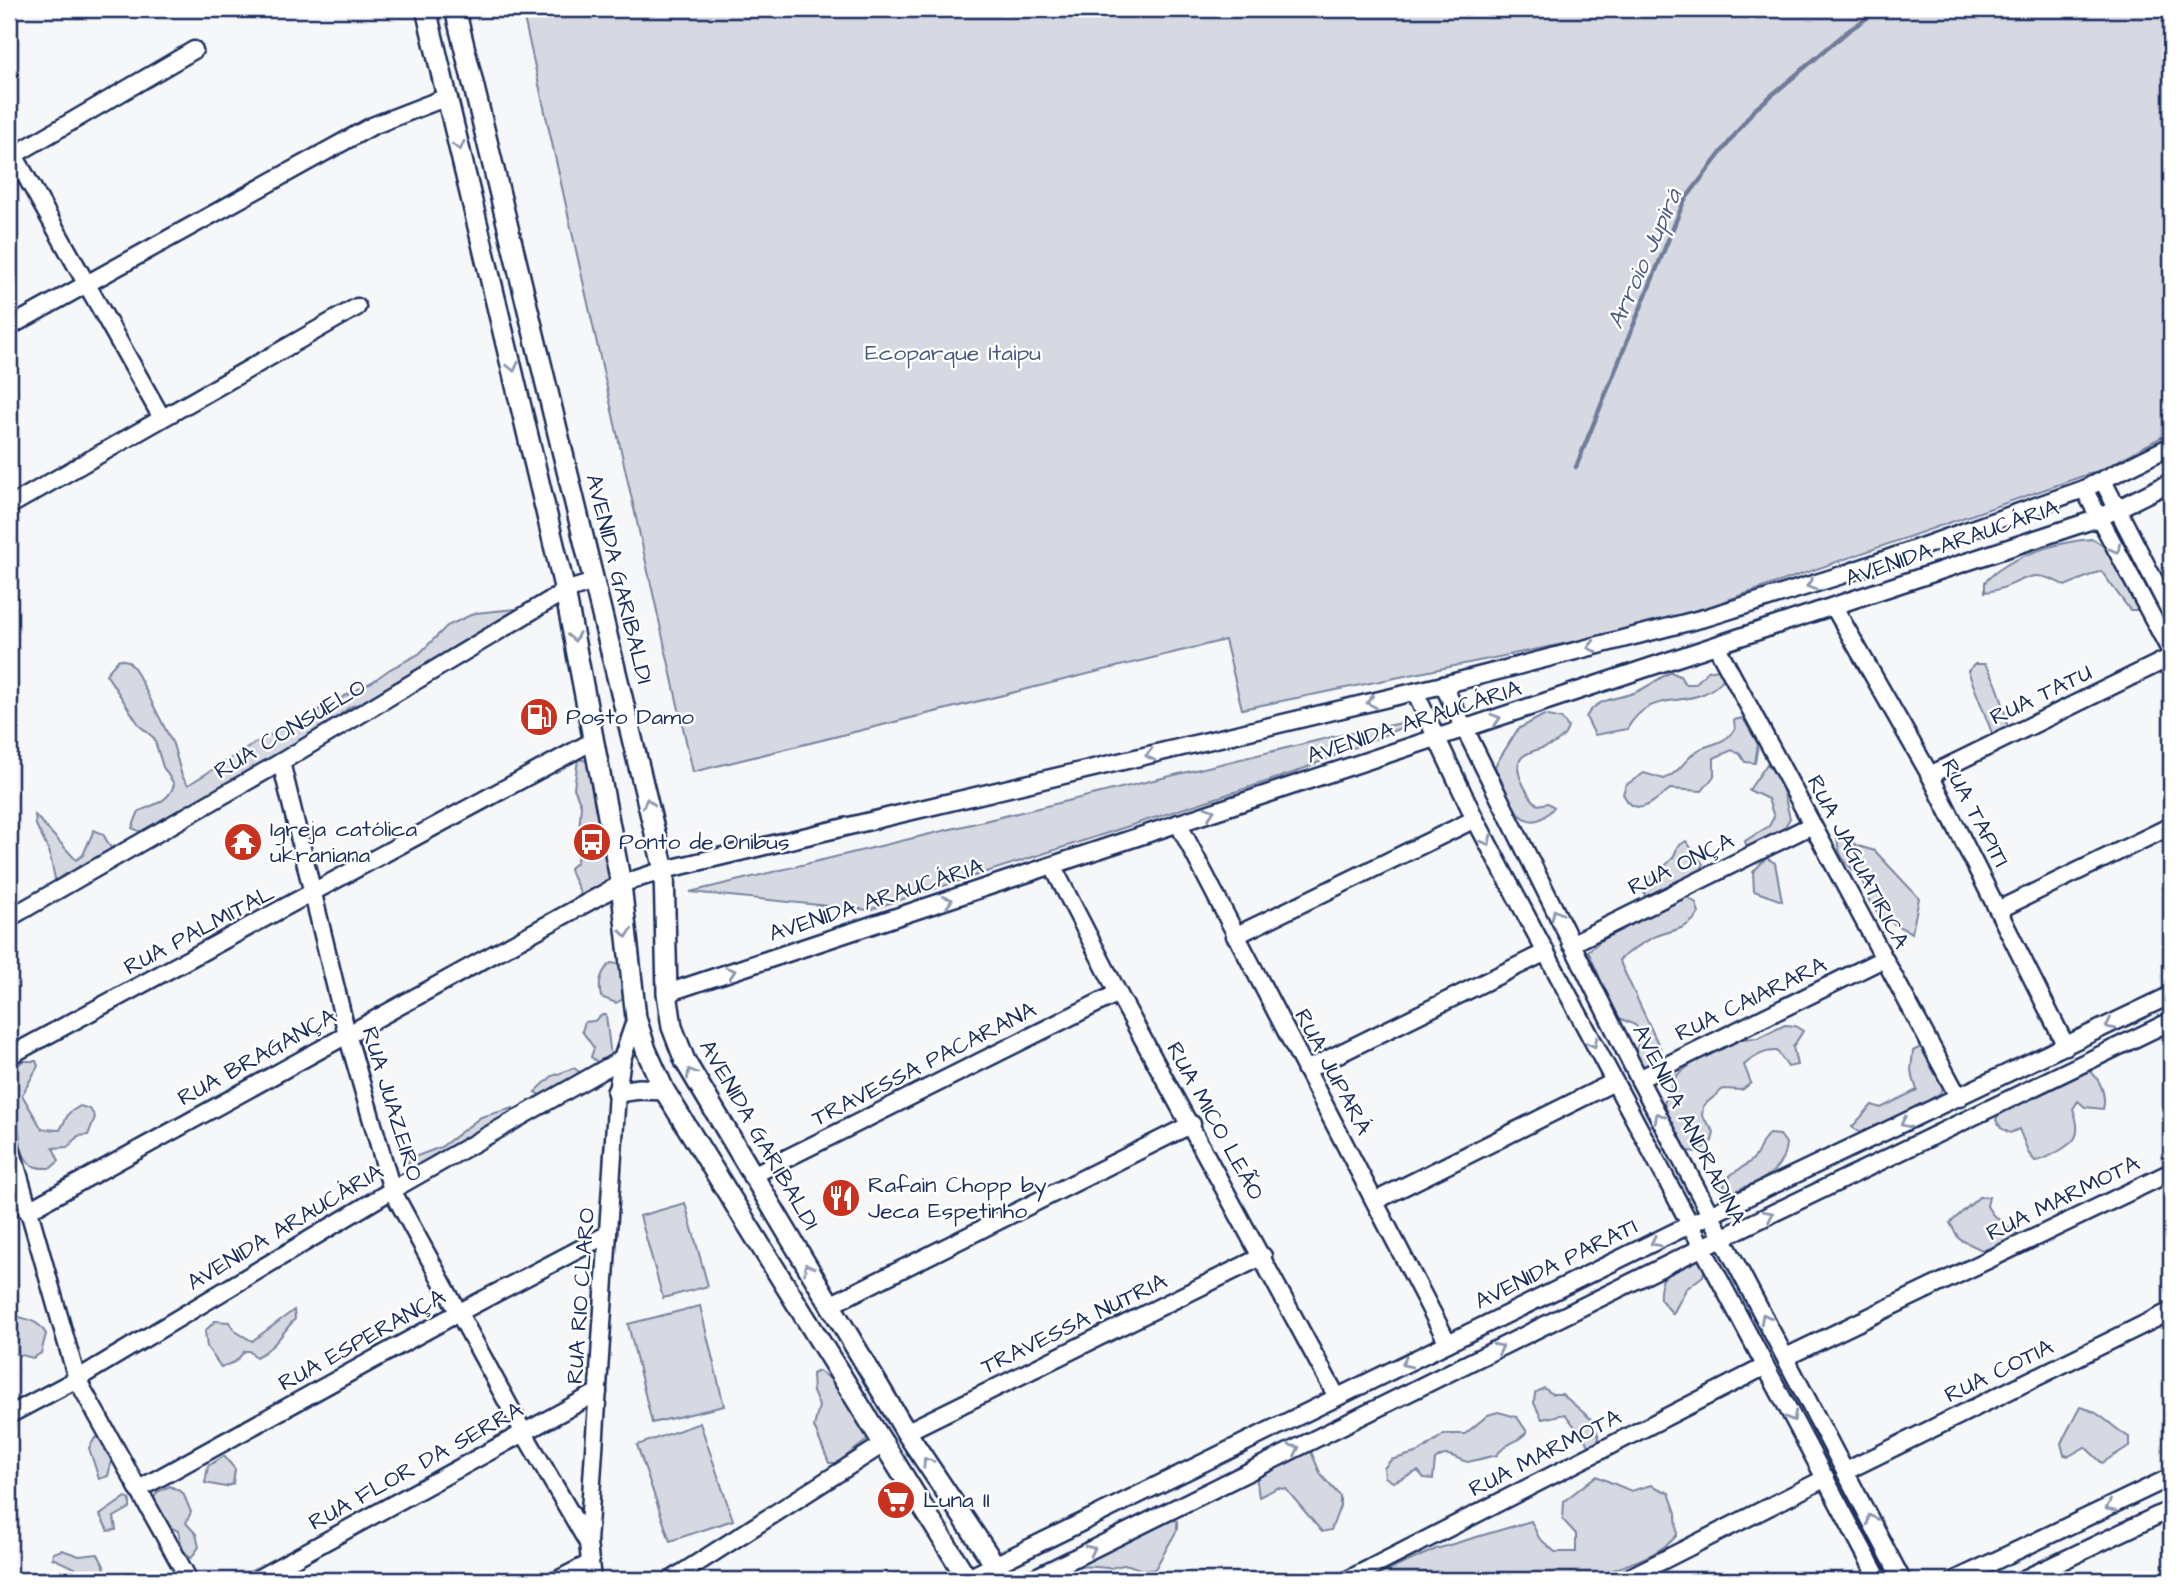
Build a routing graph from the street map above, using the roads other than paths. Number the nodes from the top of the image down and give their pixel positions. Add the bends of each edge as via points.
1 (426, 9) edge
2 (455, 9) edge
3 (194, 50) dead end
4 (447, 97) junction
5 (11, 157) edge
6 (506, 221) junction
7 (480, 227) junction
8 (86, 282) junction
9 (357, 307) dead end
10 (9, 327) edge
11 (162, 418) junction
12 (2171, 446) edge
13 (2103, 481) junction
14 (2171, 482) edge
15 (2084, 489) junction
16 (9, 506) edge
17 (2118, 510) junction
18 (2099, 517) junction
19 (594, 582) junction
20 (565, 591) junction
21 (1834, 607) junction
22 (2171, 613) edge
23 (1717, 647) junction
24 (2171, 654) edge
25 (1443, 685) junction
26 (1415, 692) junction
27 (1463, 730) junction
28 (1437, 738) junction
29 (593, 741) junction
30 (281, 762) junction
31 (1930, 775) junction
32 (1475, 819) junction
33 (1178, 823) junction
34 (1812, 825) junction
35 (2171, 826) edge
36 (1053, 867) junction
37 (664, 870) junction
38 (621, 884) junction
39 (313, 895) junction
40 (2000, 909) junction
41 (9, 918) edge
42 (1235, 936) junction
43 (1571, 944) junction
44 (1546, 952) junction
45 (1884, 959) junction
46 (632, 984) junction
47 (667, 993) junction
48 (1118, 993) junction
49 (2171, 995) edge
50 (636, 1018) junction
51 (2171, 1021) edge
52 (347, 1034) junction
53 (2066, 1046) junction
54 (9, 1056) edge
55 (622, 1059) junction
56 (1306, 1069) junction
57 (1639, 1079) junction
58 (1614, 1082) junction
59 (664, 1090) junction
60 (617, 1092) junction
61 (1959, 1098) junction
62 (1192, 1124) junction
63 (9, 1141) edge
64 (2171, 1172) edge
65 (751, 1176) junction
66 (392, 1189) junction
67 (1375, 1201) junction
68 (27, 1211) junction
69 (1710, 1215) junction
70 (1691, 1224) junction
71 (608, 1234) junction
72 (1721, 1238) junction
73 (1703, 1247) junction
74 (1263, 1256) junction
75 (830, 1305) junction
76 (2171, 1311) edge
77 (458, 1313) junction
78 (1448, 1343) junction
79 (1786, 1357) junction
80 (1764, 1367) junction
81 (77, 1378) junction
82 (598, 1392) junction
83 (1337, 1397) junction
84 (9, 1415) edge
85 (906, 1432) junction
86 (524, 1433) junction
87 (885, 1443) junction
88 (1846, 1471) junction
89 (2171, 1477) edge
90 (1826, 1478) junction
91 (139, 1489) junction
92 (2171, 1510) edge
93 (588, 1542) junction
94 (590, 1563) junction
95 (1000, 1572) edge
96 (189, 1580) edge
97 (255, 1580) edge
98 (557, 1580) edge
99 (592, 1580) edge
100 (671, 1580) edge
101 (966, 1580) edge
102 (1030, 1580) edge
103 (1347, 1580) edge
104 (1624, 1580) edge
105 (1880, 1580) edge
106 (1902, 1580) edge
107 (1955, 1580) edge
108 (2022, 1580) edge

1 - 4 main road
2 - 6 main road, AVENIDA GARIBALDI
3 - 5 street
4 -> 7 main road
4 - 8 street via 372,126
5 - 8 street
6 - 7 main road
6 - 19 main road, AVENIDA GARIBALDI
7 -> 20 main road
8 - 10 street
8 - 11 street
9 - 11 street
11 - 16 street
12 - 13 street, AVENIDA ARAUCÁRIA
13 - 15 street, AVENIDA ARAUCÁRIA
13 - 17 street
14 - 17 street, AVENIDA ARAUCÁRIA
15 - 18 street
15 -> 25 street, AVENIDA ARAUCÁRIA via 1708,617
17 - 18 street, AVENIDA ARAUCÁRIA
17 - 22 street
18 - 21 street, AVENIDA ARAUCÁRIA
18 -> 24 street
19 - 20 street, RUA CONSUELO
37 -> 19 main road, AVENIDA GARIBALDI
20 -> 29 main road
20 - 30 street, RUA CONSUELO
21 - 23 street, AVENIDA ARAUCÁRIA
21 - 31 street, RUA TAPITI
27 -> 23 street, AVENIDA ARAUCÁRIA
23 - 34 street, RUA JAGUATIRICA
24 - 31 street, RUA TATU
25 - 26 street, AVENIDA ARAUCÁRIA
25 - 27 street, AVENIDA ANDRADINA
26 - 28 street, AVENIDA ANDRADINA
26 -> 37 street, AVENIDA ARAUCÁRIA
27 - 28 street, AVENIDA ARAUCÁRIA
43 -> 27 street, AVENIDA ANDRADINA
28 - 32 street, AVENIDA ANDRADINA
33 -> 28 street, AVENIDA ARAUCÁRIA
29 - 38 main road
29 - 39 street, RUA PALMITAL
30 - 39 street, RUA JUAZEIRO
30 - 41 street, RUA CONSUELO
31 - 40 street, RUA TAPITI
32 - 42 street
32 -> 44 street, AVENIDA ANDRADINA
33 - 36 street, AVENIDA ARAUCÁRIA
33 - 42 street, RUA JUPARÁ
34 - 43 street, RUA ONÇA
34 - 45 street, RUA JAGUATIRICA
35 - 40 street
47 -> 36 street, AVENIDA ARAUCÁRIA
36 - 48 street, RUA MICO LEÃO
37 - 38 street, AVENIDA ARAUCÁRIA
37 - 47 main road, AVENIDA GARIBALDI
38 -> 46 main road
38 - 52 street, RUA BRAGANÇA
39 - 52 street, RUA JUAZEIRO
39 - 54 street, RUA PALMITAL
40 - 53 street, RUA TAPITI
42 - 56 street, RUA JUPARÁ
43 - 57 street, AVENIDA ANDRADINA
44 - 56 street
44 -> 58 street, AVENIDA ANDRADINA
45 - 57 street, RUA CAIARARA
45 - 61 street, RUA JAGUATIRICA
46 - 47 main road via 645,991
46 - 50 main road
65 -> 47 main road, AVENIDA GARIBALDI via 685,1061 672,1027
48 - 62 street, RUA MICO LEÃO
48 - 65 street, TRAVESSA PACARANA
49 -> 53 street, AVENIDA PARATI
50 - 55 street, RUA RIO CLARO
50 - 59 main road
72 -> 51 street
52 - 66 street, RUA JUAZEIRO
52 - 68 street, RUA BRAGANÇA
53 - 61 street, AVENIDA PARATI
55 - 60 street, RUA RIO CLARO
55 - 66 street, AVENIDA ARAUCÁRIA
56 - 67 street, RUA JUPARÁ
69 -> 57 street, AVENIDA ANDRADINA
58 - 67 street
58 - 70 street, AVENIDA ANDRADINA
59 - 60 main road
59 - 87 main road
60 - 71 street, RUA RIO CLARO
61 -> 69 street, AVENIDA PARATI
62 - 74 street, RUA MICO LEÃO
62 - 75 street
63 - 68 street
64 - 79 street, RUA MARMOTA
75 -> 65 main road, AVENIDA GARIBALDI
66 - 77 street, RUA JUAZEIRO
66 - 81 street, AVENIDA ARAUCÁRIA
67 - 78 street, RUA JUPARÁ
68 - 81 street
69 - 70 street, AVENIDA PARATI
69 - 72 street, AVENIDA ANDRADINA
70 - 73 street, AVENIDA ANDRADINA
70 -> 78 street, AVENIDA PARATI
71 - 77 street, RUA ESPERANÇA
71 - 82 street, RUA RIO CLARO
72 - 73 street
79 -> 72 street, AVENIDA ANDRADINA
73 - 80 street, AVENIDA ANDRADINA
102 -> 73 street
74 - 83 street, RUA MICO LEÃO
74 - 85 street, TRAVESSA NUTRIA
75 - 85 main road, AVENIDA GARIBALDI
76 - 88 street, RUA COTIA
77 - 86 street, RUA JUAZEIRO
77 - 91 street, RUA ESPERANÇA
78 -> 83 street, AVENIDA PARATI
79 - 88 street, AVENIDA ANDRADINA
80 -> 90 street, AVENIDA ANDRADINA
80 - 103 street, RUA MARMOTA
81 - 84 street, AVENIDA ARAUCÁRIA
81 - 91 street
82 - 86 street, RUA FLOR DA SERRA
82 - 93 street, RUA RIO CLARO
83 - 95 street, AVENIDA PARATI
95 -> 85 main road, AVENIDA GARIBALDI
86 - 93 street, RUA JUAZEIRO
86 - 97 street, RUA FLOR DA SERRA
87 - 100 street
87 - 101 main road
106 -> 88 street, AVENIDA ANDRADINA
89 -> 107 street
90 - 104 street
90 - 105 street, AVENIDA ANDRADINA
91 - 96 street
92 - 108 street
93 - 94 street, RUA RIO CLARO
94 - 98 street
94 - 99 street, RUA RIO CLARO
95 - 101 street, AVENIDA PARATI

